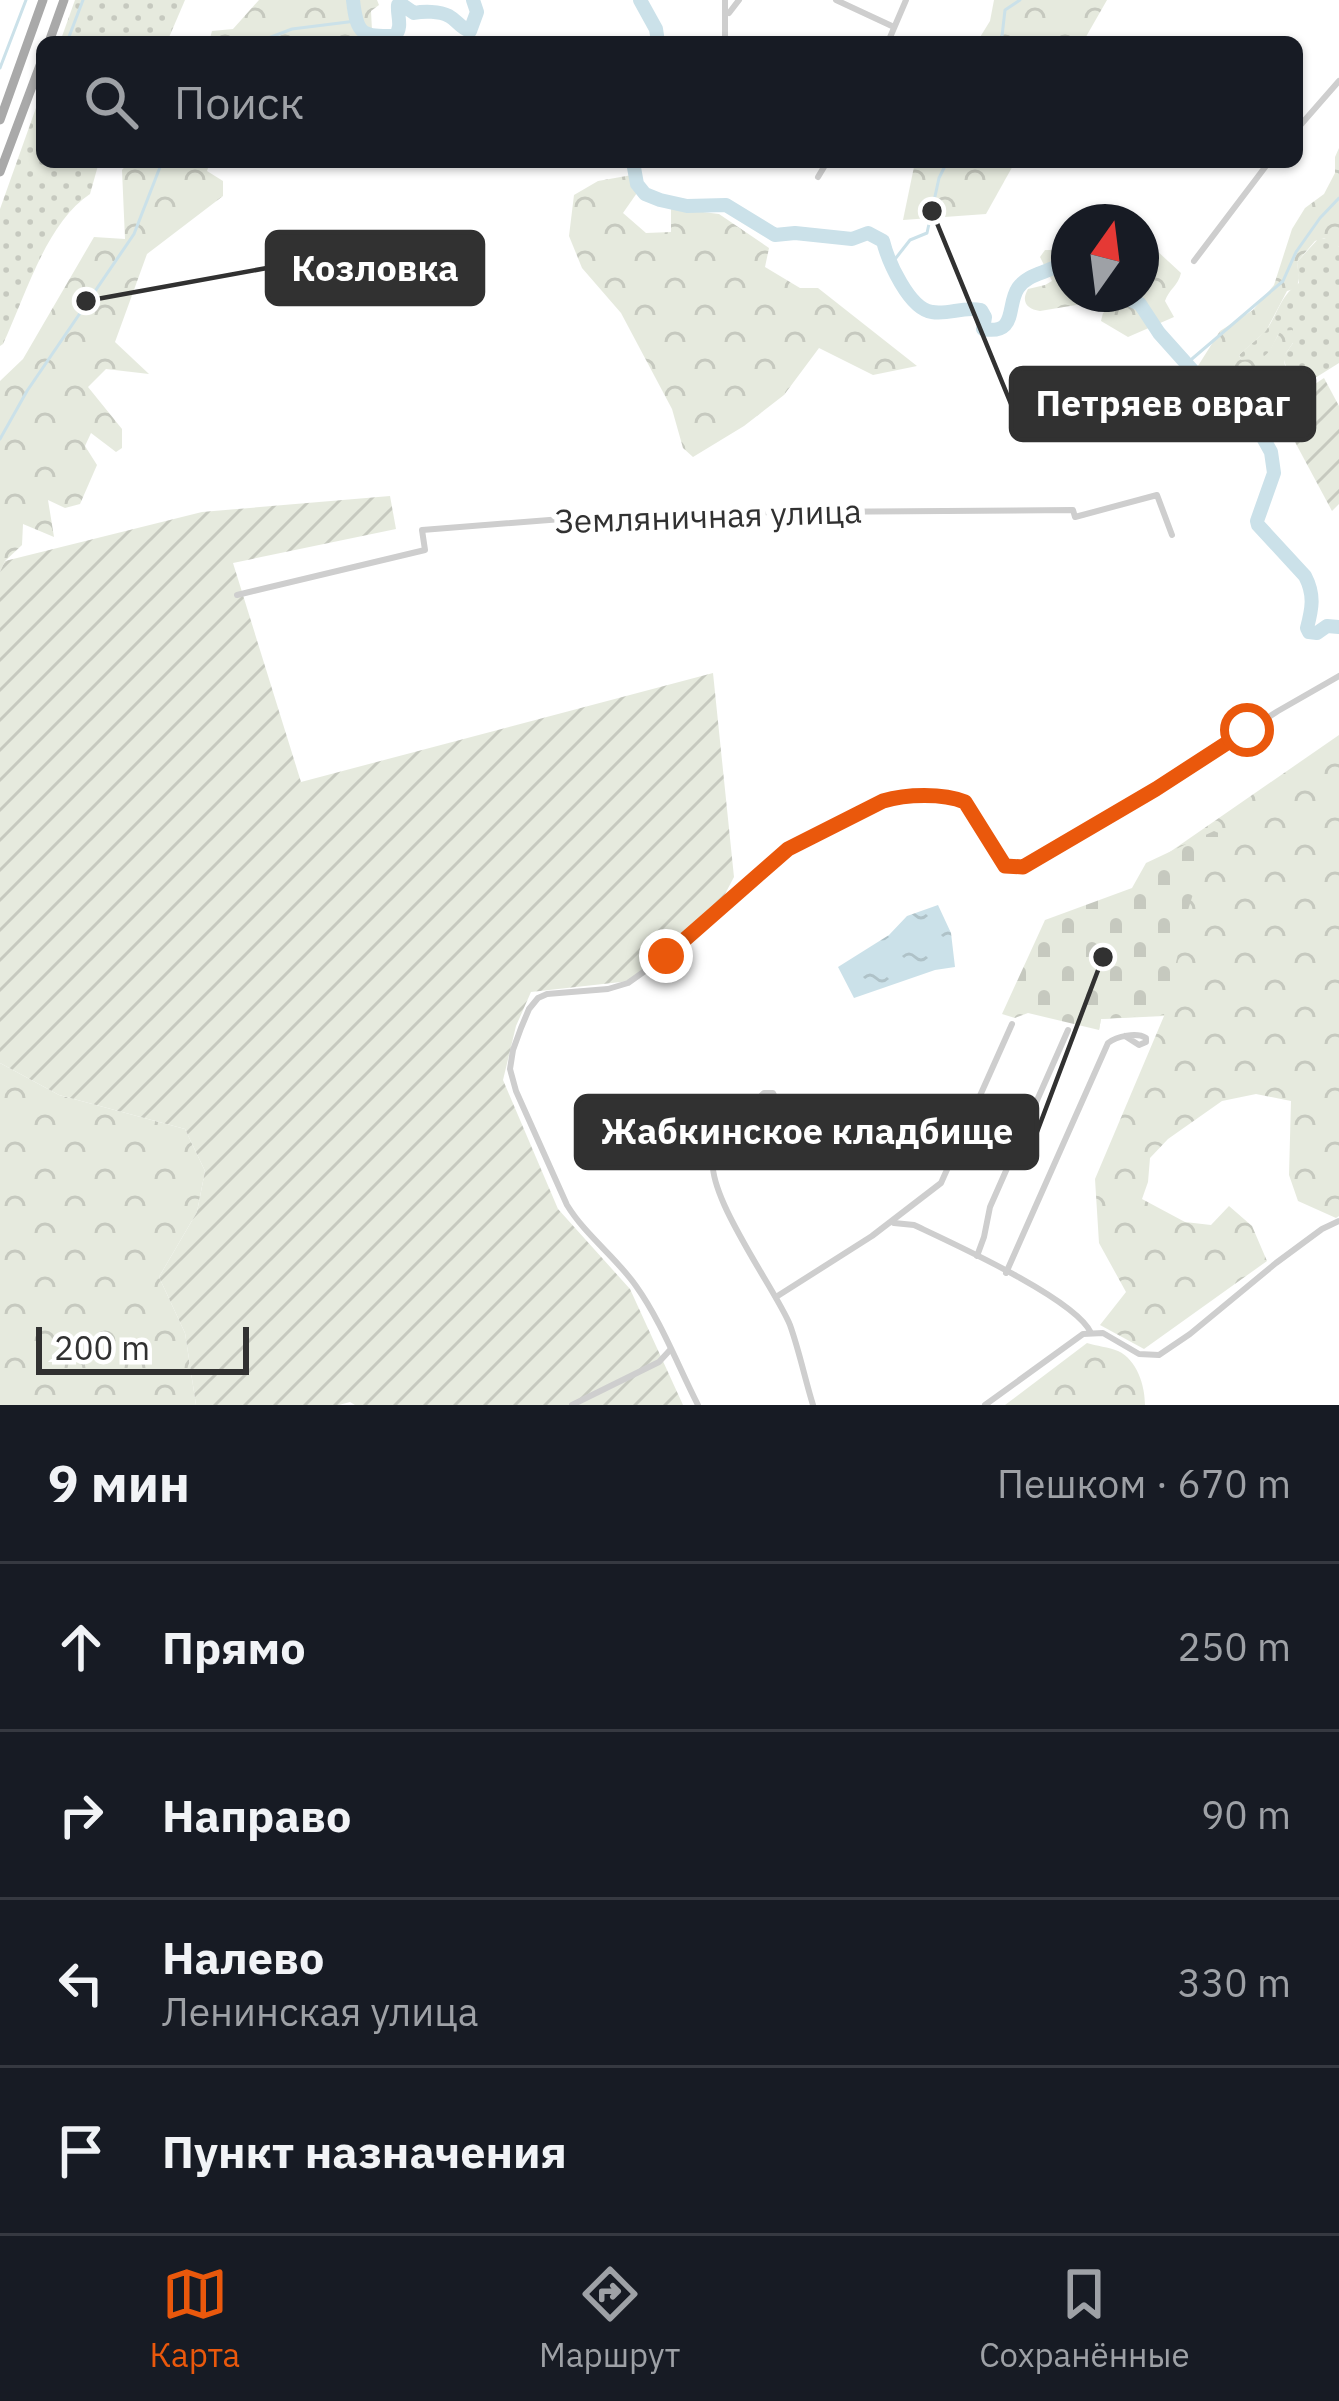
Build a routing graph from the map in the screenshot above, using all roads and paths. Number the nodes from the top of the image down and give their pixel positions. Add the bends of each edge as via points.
1 (43, 0) edge
2 (64, 0) edge
3 (725, 0) edge
4 (740, 0) edge
5 (836, 0) edge
6 (906, 0) edge
7 (726, 16) junction
8 (894, 27) junction
9 (51, 36) edge
10 (725, 36) edge
11 (890, 36) edge
12 (36, 76) edge
13 (1339, 81) edge
14 (0, 120) edge
15 (1303, 122) edge
16 (823, 168) edge
17 (1264, 168) edge
18 (0, 172) edge
19 (818, 177) dead end
20 (1194, 261) dead end
21 (1172, 535) dead end
22 (237, 595) dead end
23 (1339, 676) edge
24 (1012, 1024) dead end
25 (1068, 1030) dead end
26 (1125, 1036) dead end
27 (744, 1125) junction
28 (905, 1211) junction
29 (1339, 1221) edge
30 (890, 1222) junction
31 (910, 1225) junction
32 (977, 1256) junction
33 (1006, 1273) junction
34 (776, 1297) junction
35 (1091, 1333) junction
36 (670, 1351) junction
37 (572, 1405) edge
38 (698, 1405) edge
39 (813, 1405) edge
40 (985, 1405) edge

1 - 14 main road
2 - 9 main road
3 - 7 street
4 - 7 street
5 - 8 street
6 - 8 street
7 - 10 street
8 - 11 street
12 - 18 main road
13 - 15 street
16 - 19 street
17 - 20 street
21 - 22 street, Земляничная улица via 1156,495 1076,517 1073,510 638,513 422,530 425,550
23 - 36 street via 1023,867 1005,866 965,802 895,797 775,859 645,974 538,998 513,1050 512,1080 567,1205 634,1282
24 - 28 street via 941,1183
25 - 32 street via 990,1207
26 - 33 street via 1108,1043
27 - 27 street via 775,1106 773,1093 758,1099
27 - 34 street via 713,1152 713,1173
28 - 30 street
28 - 31 street
29 - 35 street via 1159,1354
30 - 31 street
30 - 34 street
31 - 32 street
32 - 33 street
33 - 35 street via 1058,1300
34 - 39 street
35 - 40 street
36 - 37 street
36 - 38 street

